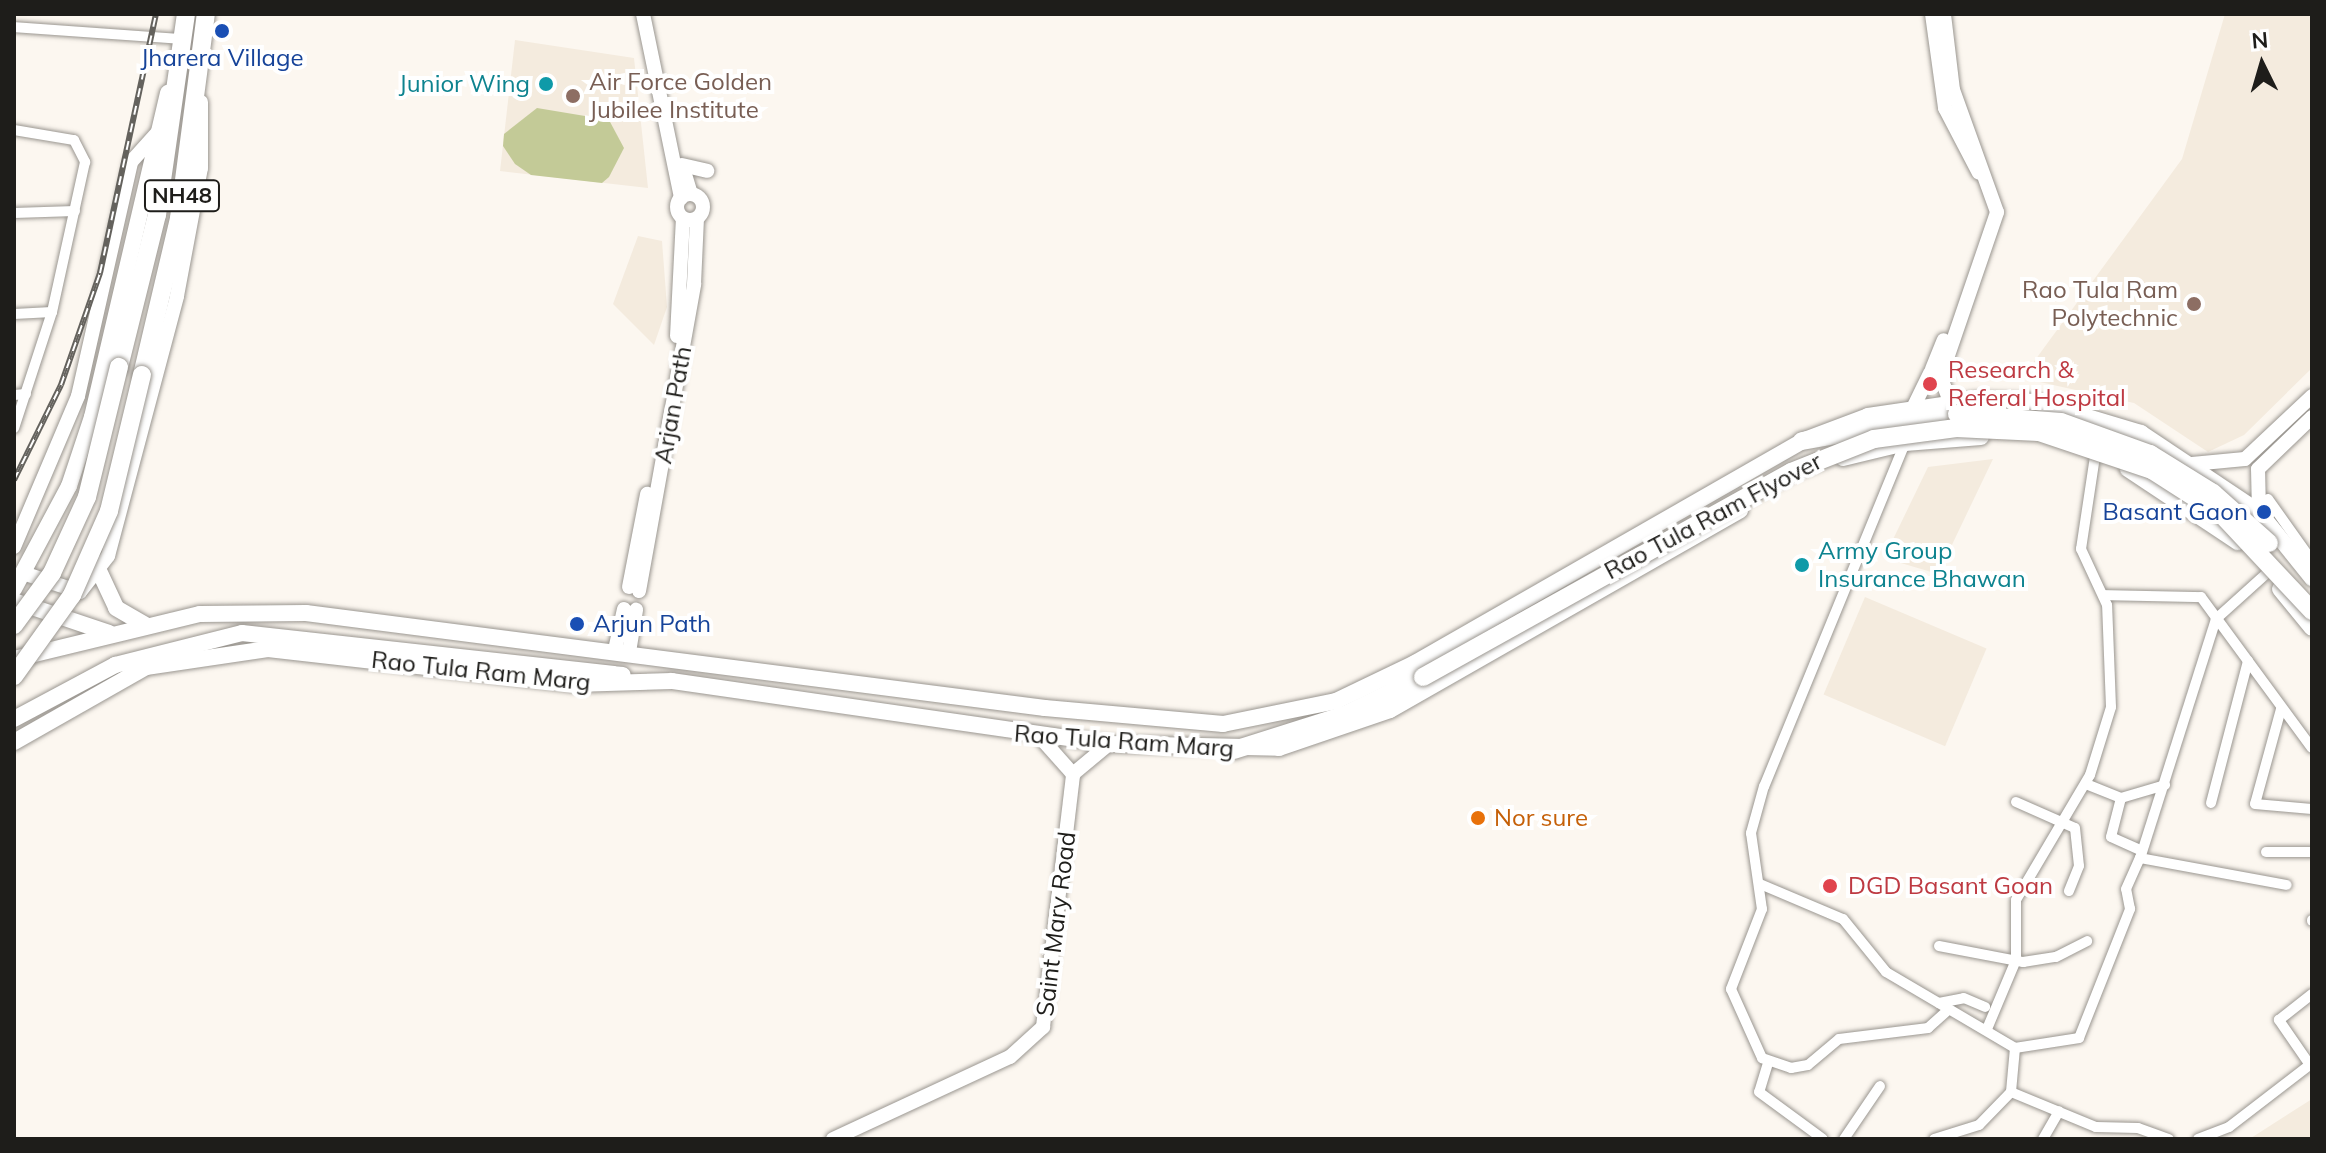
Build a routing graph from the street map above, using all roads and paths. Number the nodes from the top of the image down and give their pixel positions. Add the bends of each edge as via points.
1 (186, 14) edge
2 (206, 14) edge
3 (643, 14) edge
4 (651, 14) edge
5 (1932, 14) edge
6 (1944, 14) edge
7 (14, 27) edge
8 (182, 39) junction
9 (202, 45) junction
10 (14, 130) edge
11 (158, 132) junction
12 (682, 165) junction
13 (707, 171) dead end
14 (1988, 186) junction
15 (686, 196) junction
16 (75, 211) junction
17 (15, 216) edge
18 (690, 219) junction
19 (52, 312) junction
20 (14, 314) edge
21 (1936, 373) junction
22 (26, 394) junction
23 (14, 395) edge
24 (2312, 396) edge
25 (1950, 402) junction
26 (1914, 406) junction
27 (2312, 417) edge
28 (14, 428) edge
29 (2138, 432) junction
30 (1802, 441) junction
31 (1905, 443) junction
32 (2263, 452) junction
33 (2095, 456) junction
34 (2117, 465) junction
35 (2199, 469) junction
36 (2186, 502) junction
37 (2264, 505) junction
38 (14, 547) edge
39 (2312, 561) edge
40 (23, 573) junction
41 (100, 573) junction
42 (2267, 573) junction
43 (2312, 578) edge
44 (14, 589) edge
45 (634, 589) dead end
46 (2104, 595) junction
47 (2312, 595) edge
48 (14, 601) edge
49 (630, 610) dead end
50 (2312, 611) edge
51 (2216, 619) junction
52 (14, 625) edge
53 (146, 625) junction
54 (2312, 628) edge
55 (114, 634) junction
56 (622, 651) junction
57 (14, 659) edge
58 (2248, 661) junction
59 (14, 676) edge
60 (672, 681) junction
61 (2281, 709) junction
62 (14, 719) edge
63 (1040, 737) junction
64 (14, 742) edge
65 (1109, 744) junction
66 (2312, 748) edge
67 (1234, 750) junction
68 (1073, 774) junction
69 (2086, 784) junction
70 (2165, 785) junction
71 (2121, 798) junction
72 (2016, 802) dead end
73 (2211, 803) dead end
74 (2311, 811) edge
75 (2064, 823) junction
76 (2266, 852) dead end
77 (2312, 852) edge
78 (2141, 855) junction
79 (1760, 884) junction
80 (2287, 885) dead end
81 (2069, 891) dead end
82 (2087, 941) dead end
83 (1939, 946) dead end
84 (2016, 960) junction
85 (2312, 994) edge
86 (1942, 1007) junction
87 (1985, 1007) dead end
88 (1987, 1029) junction
89 (2015, 1048) junction
90 (1768, 1063) junction
91 (2311, 1064) edge
92 (1880, 1086) dead end
93 (2011, 1092) junction
94 (2059, 1111) junction
95 (2229, 1127) junction
96 (833, 1139) edge
97 (1823, 1139) edge
98 (1844, 1139) edge
99 (1934, 1139) edge
100 (2043, 1139) edge
101 (2169, 1139) edge
102 (2198, 1139) edge
103 (2222, 1139) edge

1 - 8 highway, NH48
2 - 9 highway, NH48
3 - 15 main road
4 - 12 main road
5 - 14 main road via 1945,108
6 - 14 main road via 1953,90
7 - 8 street
8 - 11 main road
8 - 52 highway, NH48, bridge via 157,215 87,497 52,573
9 - 41 main road via 201,168 177,296 136,464
9 - 59 highway, NH48, bridge via 179,218 109,511 72,595
10 - 16 street via 80,144 85,162
11 - 38 main road via 131,162 78,396
11 - 40 main road via 92,417 69,486
12 - 13 main road
12 - 15 main road
14 - 21 main road via 1988,231
15 - 18 main road
15 - 18 main road via 703,202
16 - 17 street
16 - 19 street
18 - 45 main road, Arjan Path via 694,284
19 - 20 street
19 - 22 street
21 - 25 main road
21 - 26 main road
22 - 23 street
22 - 28 street
24 - 32 main road
25 - 26 main road, Rao Tula Ram Marg
25 - 29 main road, Rao Tula Ram Marg via 2037,402
26 - 30 main road, Rao Tula Ram Marg
27 - 32 main road
29 - 34 main road via 2146,449 2139,461
29 - 35 main road, Rao Tula Ram Marg
30 - 47 highway, Rao Tula Ram Flyover, bridge via 1979,412 2102,434 2213,493 2248,520
30 - 56 main road, Rao Tula Ram Marg via 1415,663 1336,701 1249,721 1157,722
31 - 33 main road, Rao Tula Ram Marg via 1989,436
31 - 67 main road, Rao Tula Ram Marg via 1795,477 1350,729 1279,748
31 - 79 street via 1764,786 1751,833
32 - 35 main road
32 - 37 main road via 2254,482
33 - 34 main road, Rao Tula Ram Marg
33 - 46 street via 2081,549
34 - 36 main road, Rao Tula Ram Marg
35 - 36 main road
35 - 37 main road, Rao Tula Ram Marg
36 - 42 main road, Rao Tula Ram Marg
37 - 39 street
37 - 43 main road, Rao Tula Ram Marg
40 - 41 main road via 68,593 80,592
40 - 44 main road
41 - 53 main road via 116,608
42 - 51 street
42 - 54 main road, Rao Tula Ram Marg
46 - 51 street via 2192,592
46 - 69 street via 2111,707
48 - 55 main road
49 - 56 main road
50 - 67 highway, Rao Tula Ram Flyover, bridge via 2222,515 2152,470 2039,432 1915,432 1848,447 1791,472 1423,677 1311,726
51 - 58 street
51 - 70 street
53 - 55 main road, Rao Tula Ram Marg
53 - 56 main road, Rao Tula Ram Marg via 200,614 306,613
55 - 57 main road, Rao Tula Ram Marg
58 - 61 street
58 - 73 street
60 - 62 main road via 242,633 156,650
60 - 63 main road, Rao Tula Ram Marg
60 - 64 main road, Rao Tula Ram Marg via 574,684 268,649 209,652 146,667
61 - 66 street
61 - 74 street via 2255,804
63 - 65 main road, Rao Tula Ram Marg
63 - 68 main road
65 - 67 main road, Rao Tula Ram Marg
65 - 68 main road
68 - 96 main road, Saint Mary Road via 1043,1027 1010,1057
69 - 71 street
69 - 75 street
70 - 71 street
70 - 78 street
71 - 78 street via 2111,837
72 - 75 street
75 - 81 street via 2075,828 2079,866
75 - 84 street via 2016,900
76 - 77 street
78 - 80 street
78 - 89 street via 2126,889 2130,909 2079,1038
79 - 86 street via 1843,919 1880,967
79 - 90 street via 1760,914 1731,989
82 - 84 street via 2043,961
83 - 84 street
84 - 88 street
85 - 91 street via 2279,1020
86 - 87 street via 1964,998
86 - 88 street
86 - 90 street via 1928,1028 1880,1028 1839,1039 1803,1067
88 - 89 street
89 - 93 street
90 - 97 street via 1759,1092
91 - 95 street
92 - 98 street
93 - 94 street
93 - 99 street via 1979,1125
94 - 100 street
94 - 101 street via 2096,1127 2138,1128
95 - 102 street
95 - 103 street

